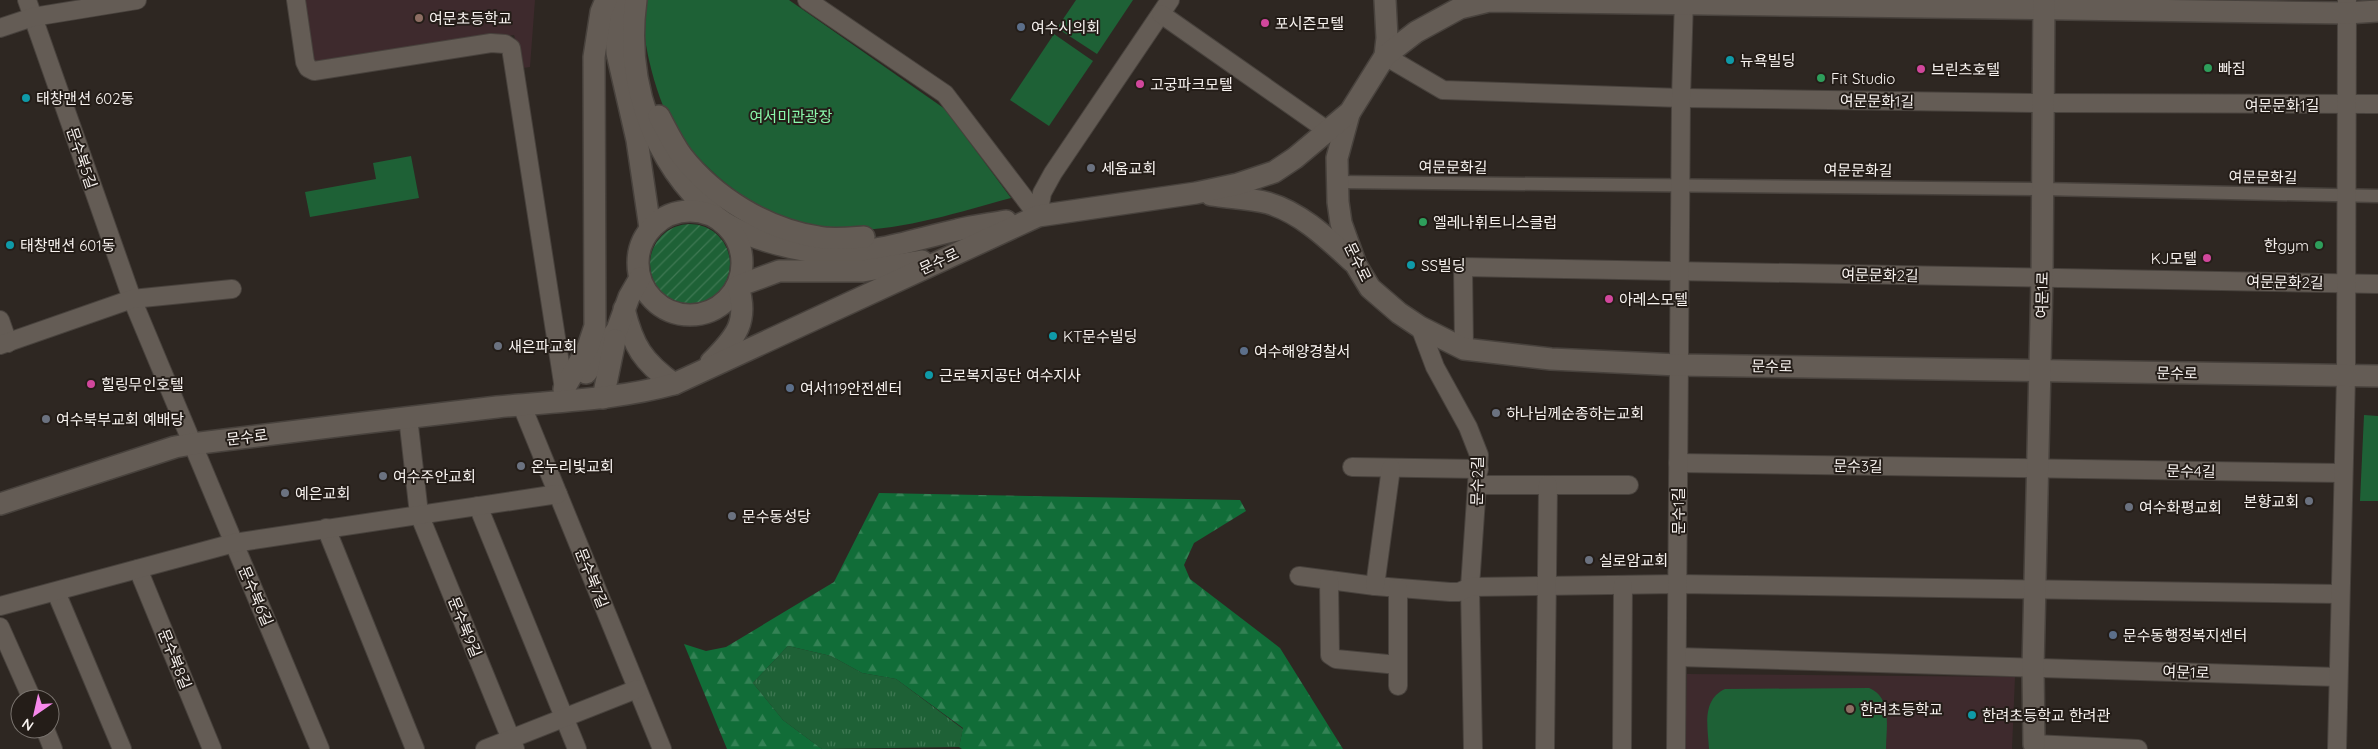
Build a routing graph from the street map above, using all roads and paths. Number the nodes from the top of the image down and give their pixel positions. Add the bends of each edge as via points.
1 (27, 0) edge
2 (137, 0) edge
3 (296, 0) edge
4 (606, 0) edge
5 (622, 0) edge
6 (636, 0) edge
7 (807, 0) edge
8 (1385, 0) edge
9 (1488, 0) edge
10 (1684, 2) edge
11 (2044, 4) edge
12 (2347, 6) edge
13 (1166, 7) edge
14 (2378, 11) edge
15 (33, 17) junction
16 (0, 28) edge
17 (1385, 56) junction
18 (638, 76) junction
19 (1681, 98) junction
20 (2042, 103) junction
21 (2378, 104) edge
22 (2346, 105) junction
23 (1350, 112) junction
24 (1328, 131) junction
25 (1337, 182) junction
26 (1680, 185) junction
27 (2042, 189) junction
28 (1196, 193) junction
29 (2346, 195) junction
30 (2378, 196) edge
31 (715, 216) junction
32 (1038, 216) junction
33 (650, 228) junction
34 (959, 229) junction
35 (951, 256) junction
36 (1356, 265) junction
37 (1681, 271) junction
38 (640, 278) junction
39 (2042, 278) junction
40 (2346, 284) junction
41 (2378, 284) edge
42 (738, 286) junction
43 (232, 289) dead end
44 (132, 300) junction
45 (624, 309) junction
46 (0, 320) edge
47 (1420, 328) junction
48 (617, 330) junction
49 (4, 344) edge
50 (1464, 349) junction
51 (1678, 365) junction
52 (700, 371) junction
53 (2040, 371) junction
54 (2346, 376) junction
55 (2378, 376) edge
56 (674, 384) junction
57 (564, 389) junction
58 (603, 398) junction
59 (512, 407) junction
60 (408, 417) junction
61 (192, 444) junction
62 (1678, 463) junction
63 (1352, 467) dead end
64 (1391, 468) junction
65 (2038, 468) junction
66 (2343, 473) junction
67 (1479, 477) junction
68 (1548, 485) junction
69 (1630, 486) dead end
70 (558, 494) junction
71 (0, 504) edge
72 (478, 506) junction
73 (420, 514) junction
74 (326, 528) junction
75 (234, 543) junction
76 (138, 569) junction
77 (1299, 576) dead end
78 (1329, 580) junction
79 (1678, 584) junction
80 (1623, 585) junction
81 (1375, 586) junction
82 (1547, 586) junction
83 (1470, 587) junction
84 (1398, 588) junction
85 (2035, 590) junction
86 (56, 592) junction
87 (2340, 594) junction
88 (0, 606) edge
89 (0, 627) edge
90 (1678, 657) junction
91 (1398, 665) junction
92 (2033, 668) junction
93 (2338, 677) junction
94 (1398, 686) dead end
95 (28, 689) edge
96 (637, 689) junction
97 (564, 718) junction
98 (513, 744) edge
99 (2035, 747) edge
100 (122, 749) edge
101 (212, 749) edge
102 (320, 749) edge
103 (415, 749) edge
104 (485, 749) edge
105 (577, 749) edge
106 (662, 749) edge
107 (1473, 749) edge
108 (1545, 749) edge
109 (1622, 749) edge
110 (1676, 749) edge
111 (2138, 749) edge
112 (2337, 749) edge

1 - 15 street, 문수북5길
2 - 15 street
3 - 57 street via 304,62 314,71 491,43 511,48
4 - 57 street via 594,57 595,326 588,347
5 - 33 street via 616,34 617,53 637,140
6 - 18 street via 634,44
7 - 32 street via 945,94
8 - 17 street
9 - 10 street
9 - 17 street via 1440,17
10 - 11 street
10 - 19 street, 문수1길
11 - 12 street
11 - 20 street, 여문1로
12 - 14 street
12 - 22 street
13 - 24 street
13 - 32 street via 1053,173 1042,193
15 - 16 street
15 - 44 street, 문수북5길
17 - 19 street, 여문문화1길 via 1443,90
17 - 23 street
18 - 31 street via 648,122 664,157 679,179
18 - 34 street via 668,134 693,169 720,193 756,216 787,230 820,238
19 - 20 street, 여문문화1길
19 - 26 street, 문수1길
20 - 22 street, 여문문화1길
20 - 27 street, 여문1로
21 - 22 street, 여문문화1길
22 - 29 street
23 - 24 street
23 - 25 street, 문수로 via 1338,151
24 - 28 street via 1274,172
25 - 26 street, 여문문화길
25 - 36 street, 문수로 via 1341,223
26 - 27 street, 여문문화길
26 - 37 street, 문수1길
27 - 29 street, 여문문화길
27 - 39 street, 여문1로
28 - 32 street, 문수로
28 - 36 street via 1254,200 1283,209 1319,232
29 - 30 street, 여문문화길
29 - 40 street
31 - 33 street via 682,212 666,217
31 - 34 street via 758,238 789,249 832,253 877,249
31 - 42 street via 737,240 742,269
32 - 34 street
32 - 35 street, 문수로
33 - 38 street via 639,251 637,265
35 - 42 street via 863,271 778,271
35 - 52 street, 문수로
36 - 47 street, 문수로 via 1370,288
37 - 39 street, 여문문화2길
37 - 50 street, 여문문화2길 via 1463,267
37 - 51 street, 문수1길
38 - 42 street via 646,292 657,304 687,316 717,308
38 - 45 street
39 - 40 street, 여문문화2길
39 - 53 street, 여문1로
40 - 41 street, 여문문화2길
40 - 54 street
42 - 52 street via 744,305 738,328 729,343
43 - 44 street
44 - 49 street
44 - 61 street, 문수북5길
45 - 48 street
45 - 56 street via 638,351 657,372
46 - 49 street
47 - 50 street, 문수로
47 - 67 street, 문수2길 via 1435,367 1468,427 1479,455
48 - 57 street via 583,376
48 - 58 street
50 - 51 street, 문수로
51 - 53 street, 문수로
51 - 62 street, 문수1길
52 - 56 street, 문수로
53 - 54 street, 문수로
53 - 65 street, 여문1로
54 - 55 street, 문수로
54 - 66 street
56 - 58 street, 문수로
57 - 59 street
58 - 59 street, 문수로
59 - 60 street, 문수로
59 - 70 street, 문수북7길
60 - 61 street, 문수로
60 - 73 street, 문수북9길
61 - 71 street, 문수로
61 - 75 street, 문수북6길
62 - 65 street, 문수3길
62 - 79 street, 문수1길
63 - 64 street
64 - 67 street
64 - 81 street
65 - 66 street, 문수4길
65 - 85 street, 여문1로
66 - 87 street
67 - 68 street
67 - 83 street, 문수2길
68 - 69 street
68 - 82 street
70 - 72 street
70 - 96 street, 문수북7길
72 - 73 street
72 - 97 street
73 - 74 street
73 - 98 street, 문수북9길
74 - 75 street
74 - 103 street
75 - 76 street
75 - 102 street, 문수북6길
76 - 86 street
76 - 101 street, 문수북8길
77 - 78 street
78 - 81 street
78 - 91 street via 1330,655 1336,659
79 - 80 street
79 - 85 street
79 - 90 street, 문수1길
80 - 82 street
80 - 109 street
81 - 84 street
82 - 83 street
82 - 108 street
83 - 84 street via 1455,592
83 - 107 street, 문수2길
84 - 91 street
85 - 87 street
85 - 92 street, 여문1로
86 - 88 street
86 - 100 street
87 - 93 street
89 - 95 street
90 - 92 street, 여문1로
90 - 110 street, 문수1길
91 - 94 street
92 - 93 street, 여문1로
92 - 99 street, 여문1로
93 - 112 street
96 - 97 street
96 - 106 street, 문수북7길
97 - 98 street
97 - 105 street
98 - 104 street
99 - 111 street, 여문1로

